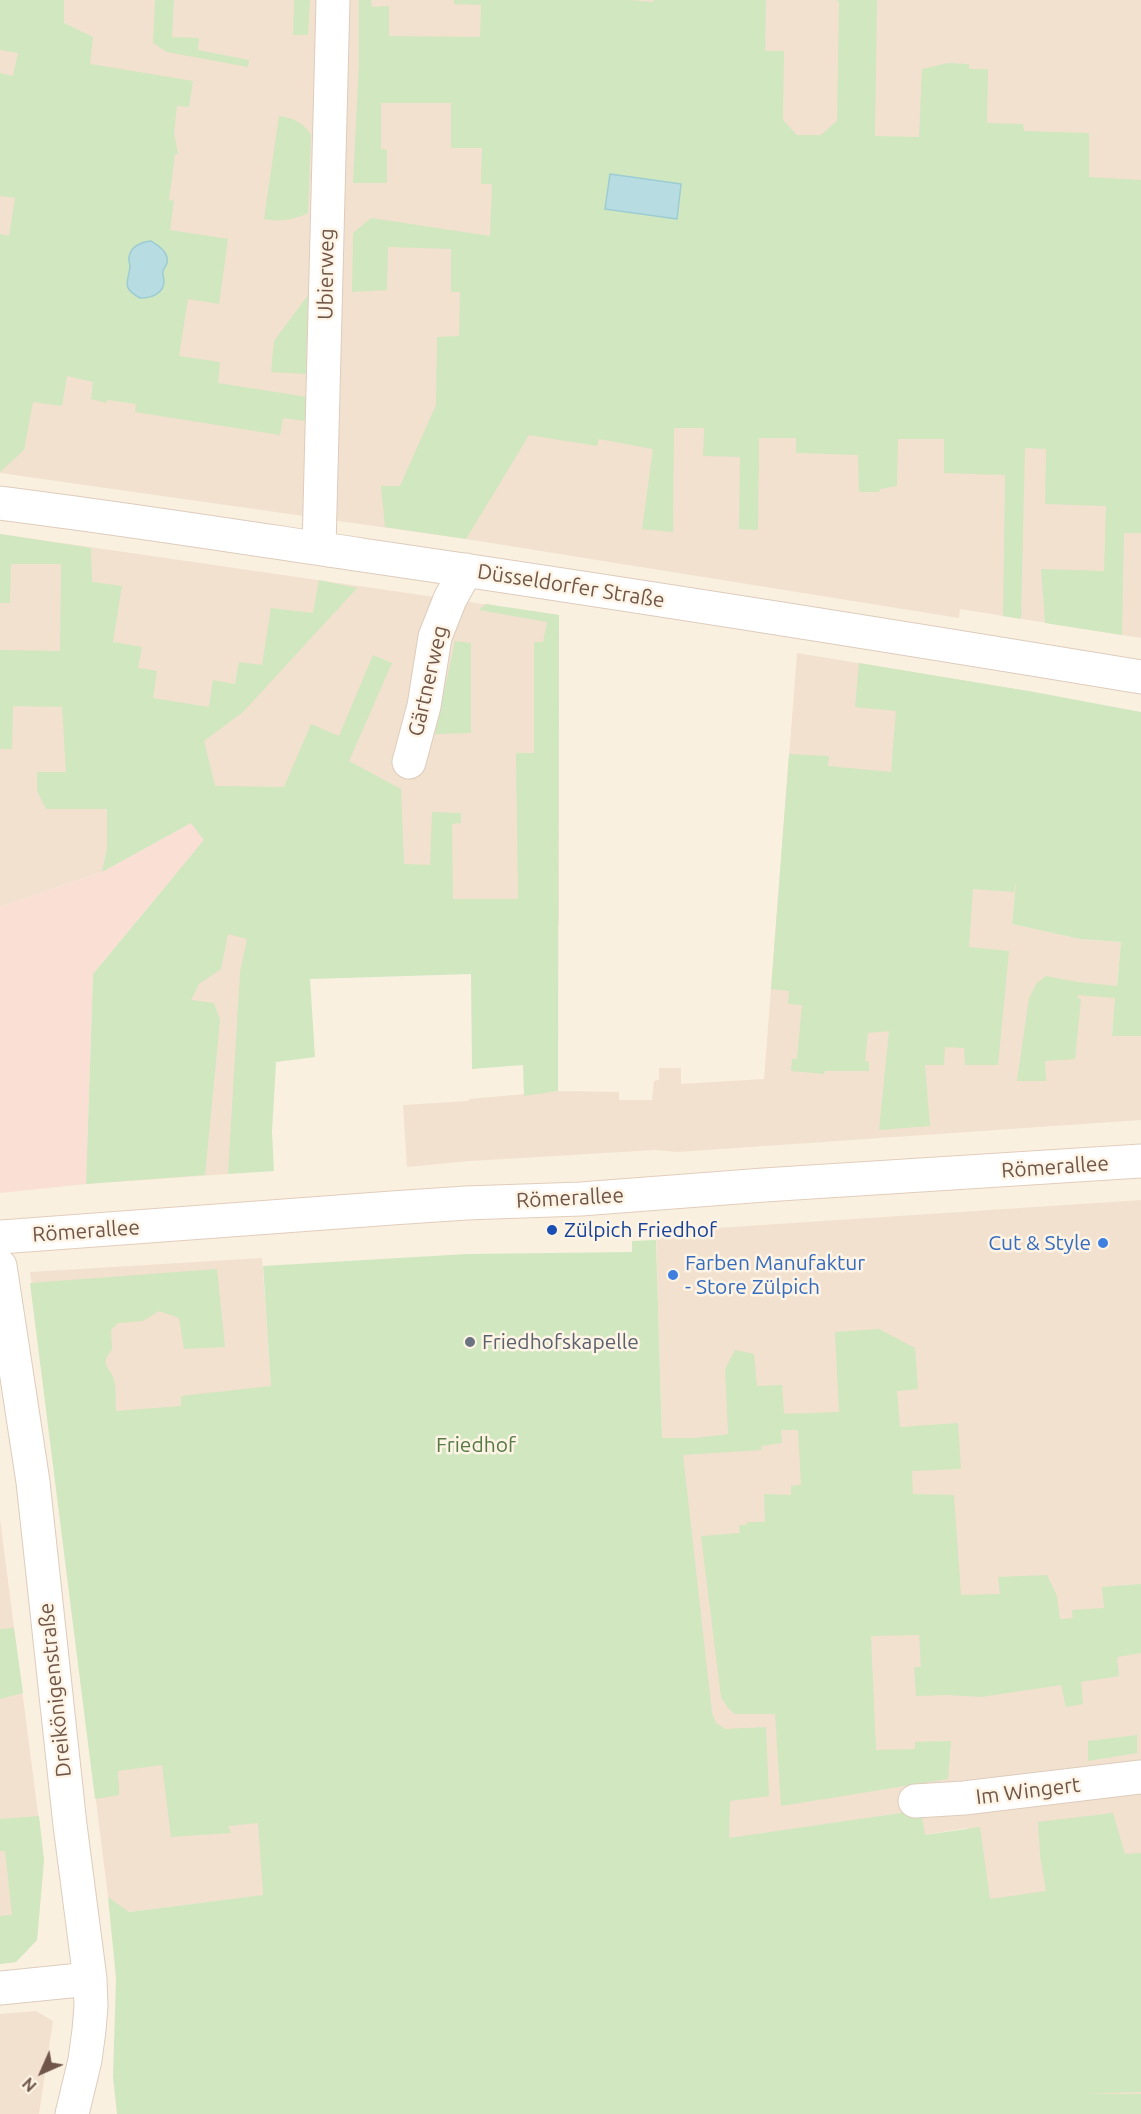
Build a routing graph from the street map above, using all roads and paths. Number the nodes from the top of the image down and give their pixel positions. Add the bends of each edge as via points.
1 (333, 0) edge
2 (0, 503) edge
3 (319, 548) junction
4 (466, 570) junction
5 (1141, 677) edge
6 (409, 762) dead end
7 (1141, 1161) edge
8 (0, 1237) edge
9 (0, 1266) edge
10 (1141, 1777) edge
11 (915, 1801) dead end
12 (90, 1979) junction
13 (0, 1989) edge
14 (72, 2114) edge

1 - 3 street, Ubierweg
2 - 3 street, Düsseldorfer Straße
3 - 4 street, Düsseldorfer Straße
4 - 5 street, Düsseldorfer Straße
4 - 6 street, Gärtnerweg via 435,637 424,706
7 - 8 street, Römerallee via 581,1199 434,1205
9 - 12 street, Dreikönigenstraße via 33,1482
10 - 11 street, Im Wingert
12 - 13 street
12 - 14 street, Dreikönigenstraße via 89,2030

